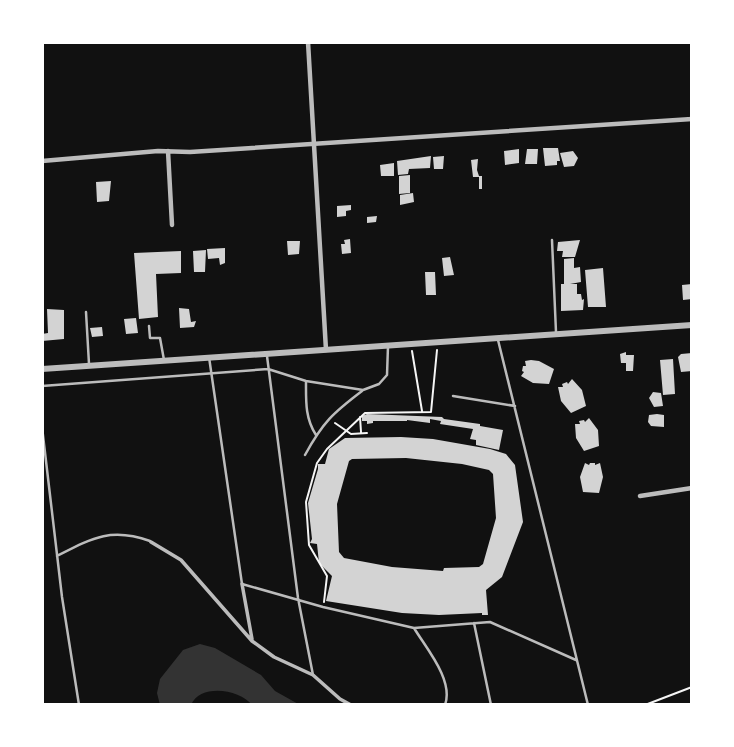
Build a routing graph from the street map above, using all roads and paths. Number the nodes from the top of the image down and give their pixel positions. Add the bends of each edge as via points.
1 (307, 42) edge
2 (692, 119) edge
3 (314, 143) junction
4 (168, 151) junction
5 (42, 161) edge
6 (172, 225) dead end
7 (552, 240) dead end
8 (86, 312) dead end
9 (149, 326) dead end
10 (692, 326) edge
11 (556, 335) junction
12 (498, 340) junction
13 (438, 343) junction
14 (411, 345) junction
15 (388, 346) junction
16 (326, 350) junction
17 (267, 352) junction
18 (209, 357) junction
19 (164, 360) junction
20 (89, 366) junction
21 (42, 369) edge
22 (268, 369) junction
23 (211, 372) junction
24 (306, 381) junction
25 (42, 386) edge
26 (363, 390) junction
27 (453, 396) dead end
28 (515, 406) junction
29 (422, 412) junction
30 (360, 416) junction
31 (329, 418) junction
32 (42, 427) edge
33 (346, 430) junction
34 (361, 433) junction
35 (367, 433) dead end
36 (316, 435) junction
37 (305, 455) dead end
38 (692, 488) edge
39 (640, 496) dead end
40 (151, 542) joint
41 (57, 555) junction
42 (242, 584) junction
43 (298, 598) junction
44 (323, 607) junction
45 (474, 624) junction
46 (414, 628) junction
47 (252, 641) junction
48 (576, 660) junction
49 (313, 675) junction
50 (692, 687) edge
51 (79, 705) edge
52 (351, 705) edge
53 (445, 705) edge
54 (491, 705) edge
55 (589, 705) edge
56 (645, 705) edge

1 - 3 street
2 - 3 street
3 - 4 street
3 - 16 street
4 - 5 street
4 - 6 street
7 - 11 lane
8 - 20 lane
9 - 19 lane via 150,338 160,338
10 - 11 street
11 - 12 street
12 - 13 street
12 - 28 lane
13 - 14 street
13 - 29 path via 431,412
14 - 15 street
14 - 29 path
15 - 16 street
15 - 26 lane via 387,375
16 - 17 street
17 - 18 street
17 - 22 lane
18 - 19 street
18 - 23 lane
19 - 20 street
20 - 21 street
22 - 23 lane
22 - 24 lane
22 - 43 lane
23 - 25 lane
23 - 42 lane
24 - 26 lane
24 - 36 lane via 309,425
26 - 31 lane
27 - 28 lane
28 - 48 lane
29 - 30 path via 368,411
30 - 33 path
30 - 34 path
31 - 33 path
31 - 36 lane
32 - 41 lane
33 - 34 path
33 - 44 path via 317,463 306,502 309,545 327,576
34 - 35 path
36 - 37 lane
38 - 39 street
40 - 41 lane via 133,535 97,536
40 - 47 street via 181,560
41 - 51 lane
42 - 43 lane
42 - 47 street
43 - 44 lane
43 - 49 lane
44 - 46 lane
45 - 46 lane
45 - 48 lane via 490,622
45 - 54 lane
46 - 53 lane via 443,678 448,697
47 - 49 street
48 - 55 lane
49 - 52 street
50 - 56 path

